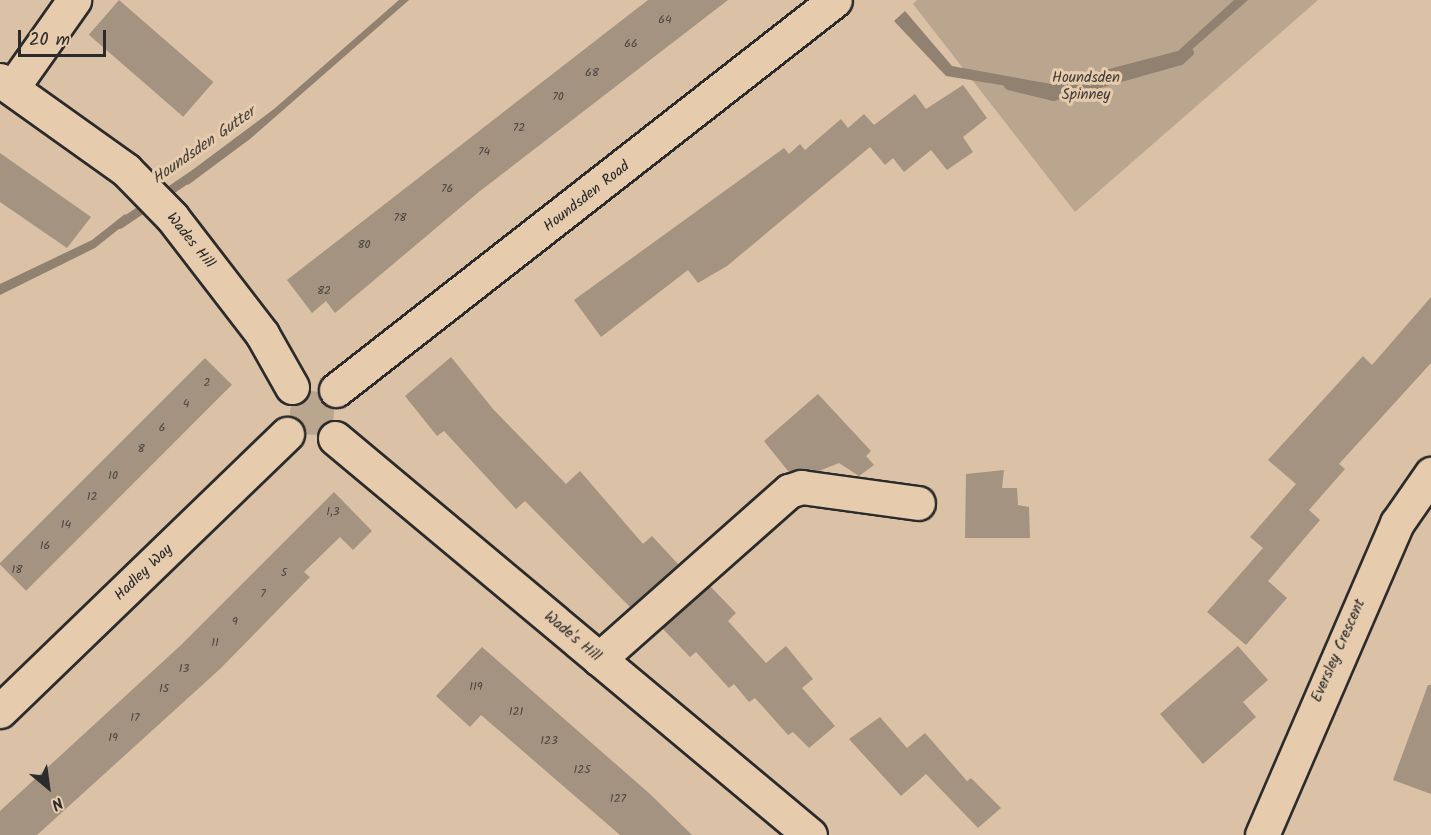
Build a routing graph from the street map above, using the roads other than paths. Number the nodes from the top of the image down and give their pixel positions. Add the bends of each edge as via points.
1 (74, 0) edge
2 (835, 0) edge
3 (6, 84) edge
4 (292, 387) junction
5 (336, 390) junction
6 (287, 434) junction
7 (335, 438) junction
8 (1431, 474) edge
9 (918, 502) dead end
10 (599, 659) junction
11 (0, 711) edge
12 (810, 835) edge
13 (1262, 835) edge

1 - 3 street
2 - 5 street, Houndsden Road
3 - 4 street, Wades Hill via 126,170 172,218 262,334
4 - 5 street via 314,381
4 - 6 street via 280,409
5 - 7 street via 345,416
6 - 7 street via 309,446
6 - 11 street, Hadley Way
7 - 10 street, Wade's Hill
8 - 13 street, Eversley Crescent via 1397,523
9 - 10 street via 801,487 789,491
10 - 12 street, Wade's Hill

